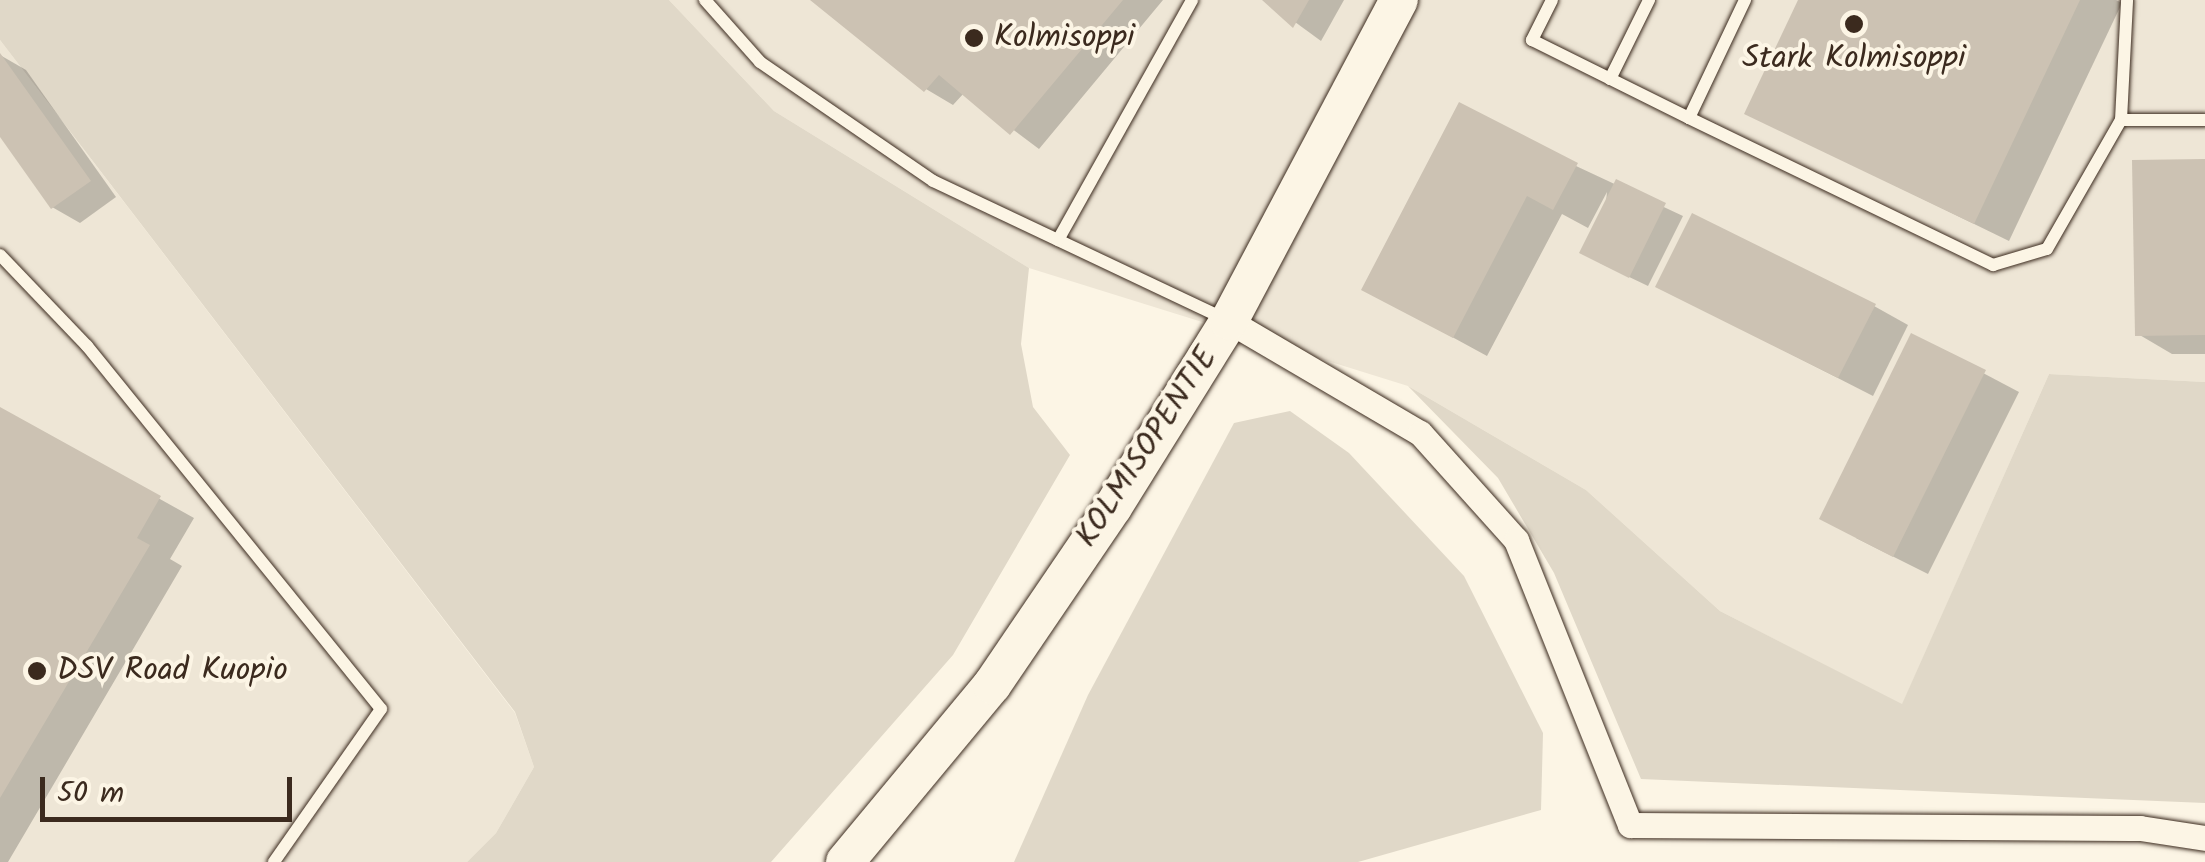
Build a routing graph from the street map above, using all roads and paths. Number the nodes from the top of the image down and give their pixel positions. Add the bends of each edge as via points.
1 (705, 0) edge
2 (1192, 0) edge
3 (1399, 0) edge
4 (1552, 0) edge
5 (1649, 0) edge
6 (1745, 0) edge
7 (2128, 0) edge
8 (1610, 79) junction
9 (1688, 118) junction
10 (2120, 120) junction
11 (2205, 120) edge
12 (1058, 240) junction
13 (0, 255) edge
14 (1229, 321) junction
15 (2205, 838) edge
16 (274, 862) edge
17 (845, 862) edge

1 - 12 lane via 760,62 918,170
2 - 12 lane
3 - 14 main road, KOLMISOPENTIE
4 - 8 lane via 1532,40
5 - 8 lane
6 - 9 lane
7 - 10 lane
8 - 9 lane
9 - 10 lane via 1993,265 2047,250
10 - 11 lane
12 - 14 lane
13 - 16 lane via 87,346 381,709
14 - 15 street via 1420,433 1516,540 1630,825 2140,828
14 - 17 main road, KOLMISOPENTIE via 992,685

